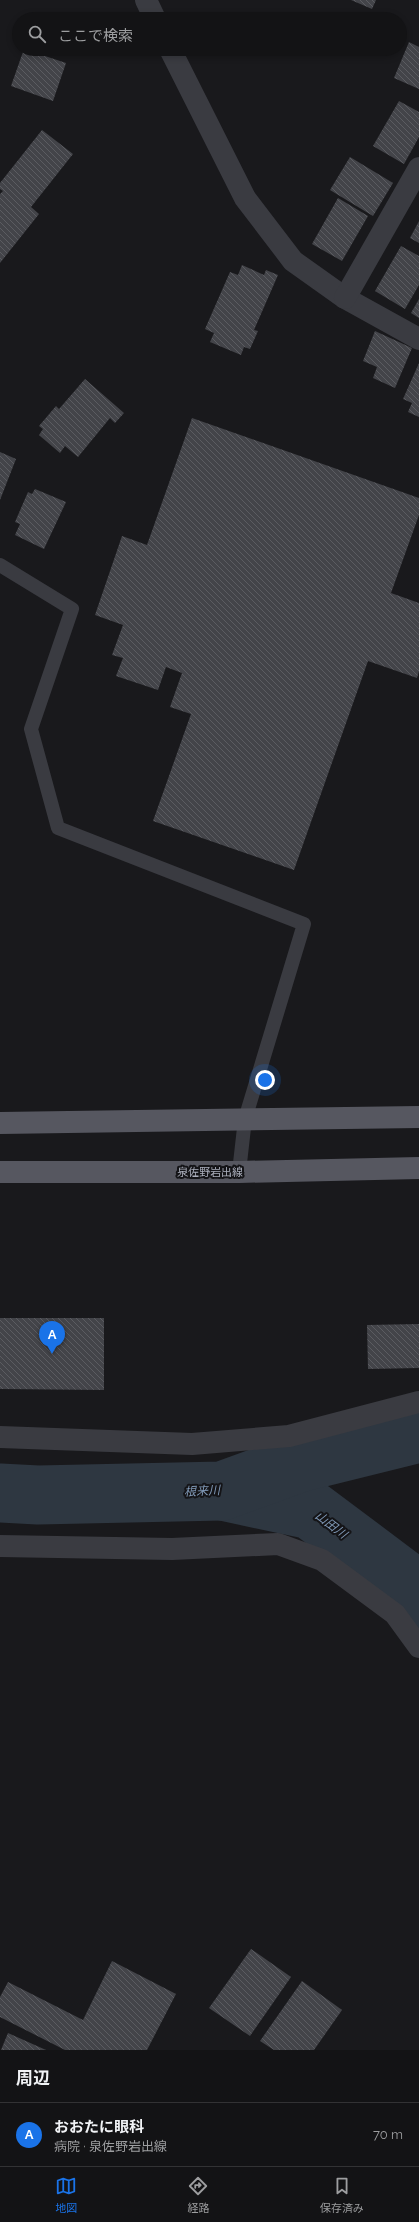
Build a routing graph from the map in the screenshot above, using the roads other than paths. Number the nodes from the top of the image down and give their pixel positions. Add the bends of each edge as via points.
1 (146, 0) edge
2 (152, 12) edge
3 (174, 56) edge
4 (419, 168) edge
5 (345, 298) junction
6 (419, 339) edge
7 (0, 565) edge
8 (419, 1116) edge
9 (245, 1119) junction
10 (0, 1123) edge
11 (419, 1168) edge
12 (0, 1172) edge
13 (239, 1172) junction
14 (419, 1402) edge
15 (0, 1437) edge
16 (0, 1546) edge
17 (419, 1647) edge

1 - 2 street
3 - 5 street via 245,198 293,261
4 - 5 street
5 - 6 street
7 - 9 lane via 72,609 31,729 58,828 304,924
8 - 9 main road
9 - 10 main road
9 - 13 lane
11 - 13 main road, 泉佐野岩出線
12 - 13 main road, 泉佐野岩出線
14 - 15 street via 288,1436 200,1444
16 - 17 street via 172,1549 278,1544 322,1560 395,1614

